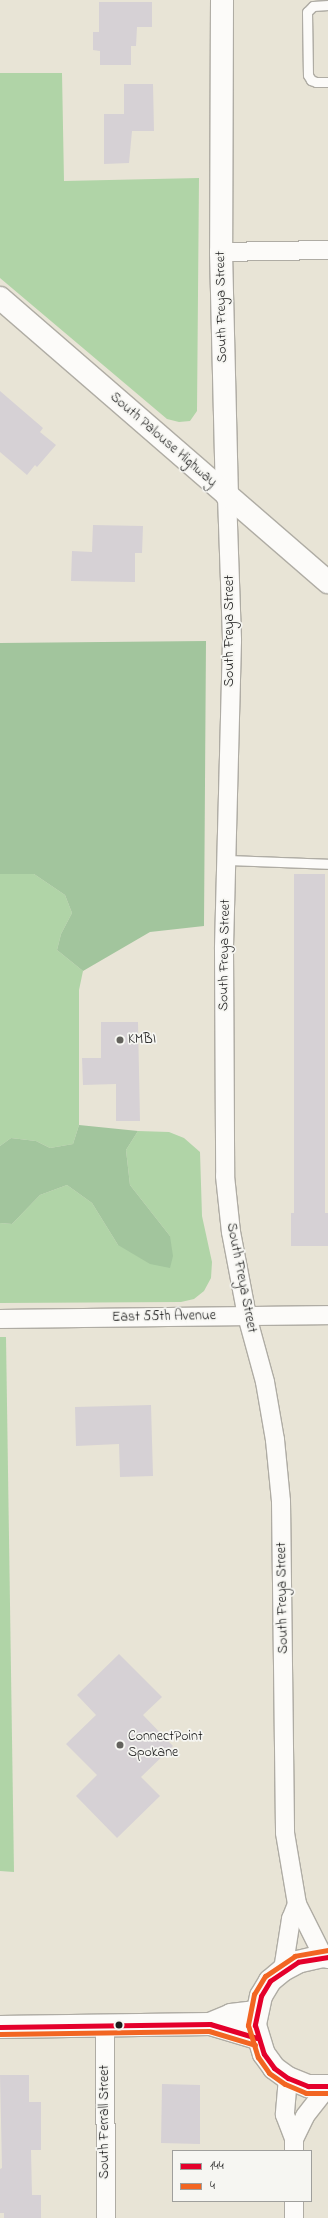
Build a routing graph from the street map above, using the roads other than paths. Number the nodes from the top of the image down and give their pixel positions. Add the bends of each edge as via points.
1 (222, 0) edge
2 (328, 6) edge
3 (328, 82) edge
4 (328, 250) edge
5 (221, 252) junction
6 (0, 298) edge
7 (227, 496) junction
8 (328, 582) edge
9 (226, 860) junction
10 (328, 864) edge
11 (247, 1316) junction
12 (328, 1316) edge
13 (0, 1319) edge
14 (297, 1904) junction
15 (326, 1956) edge
16 (282, 1970) junction
17 (256, 2012) junction
18 (210, 2024) junction
19 (105, 2026) junction
20 (0, 2027) edge
21 (257, 2038) junction
22 (288, 2078) junction
23 (328, 2087) edge
24 (294, 2145) edge
25 (294, 2202) edge
26 (106, 2218) edge
27 (294, 2218) edge

1 - 5 main road, South Freya Street
2 - 3 lane via 313,6 307,12 308,76 316,82
4 - 5 street
5 - 7 main road, South Freya Street
6 - 7 main road, South Palouse Highway
7 - 8 main road, South Palouse Highway
7 - 9 street, South Freya Street via 232,641
9 - 10 lane
9 - 11 street, South Freya Street via 225,1176 231,1232
11 - 12 street, East 55th Avenue
11 - 13 street, East 55th Avenue
11 - 14 street, South Freya Street via 265,1382 275,1440 281,1501 285,1833
14 - 15 street, South Freya Street
14 - 16 street, South Freya Street via 291,1919
15 - 16 main road via 298,1962
16 - 17 main road via 270,1981 261,1996
17 - 18 main road via 231,2015
17 - 21 main road
18 - 19 main road
18 - 21 main road
19 - 20 main road
19 - 26 street, South Ferrall Street
21 - 22 main road via 274,2068
22 - 23 main road via 308,2086
22 - 24 street via 284,2115
23 - 24 street via 305,2116
25 - 27 street

